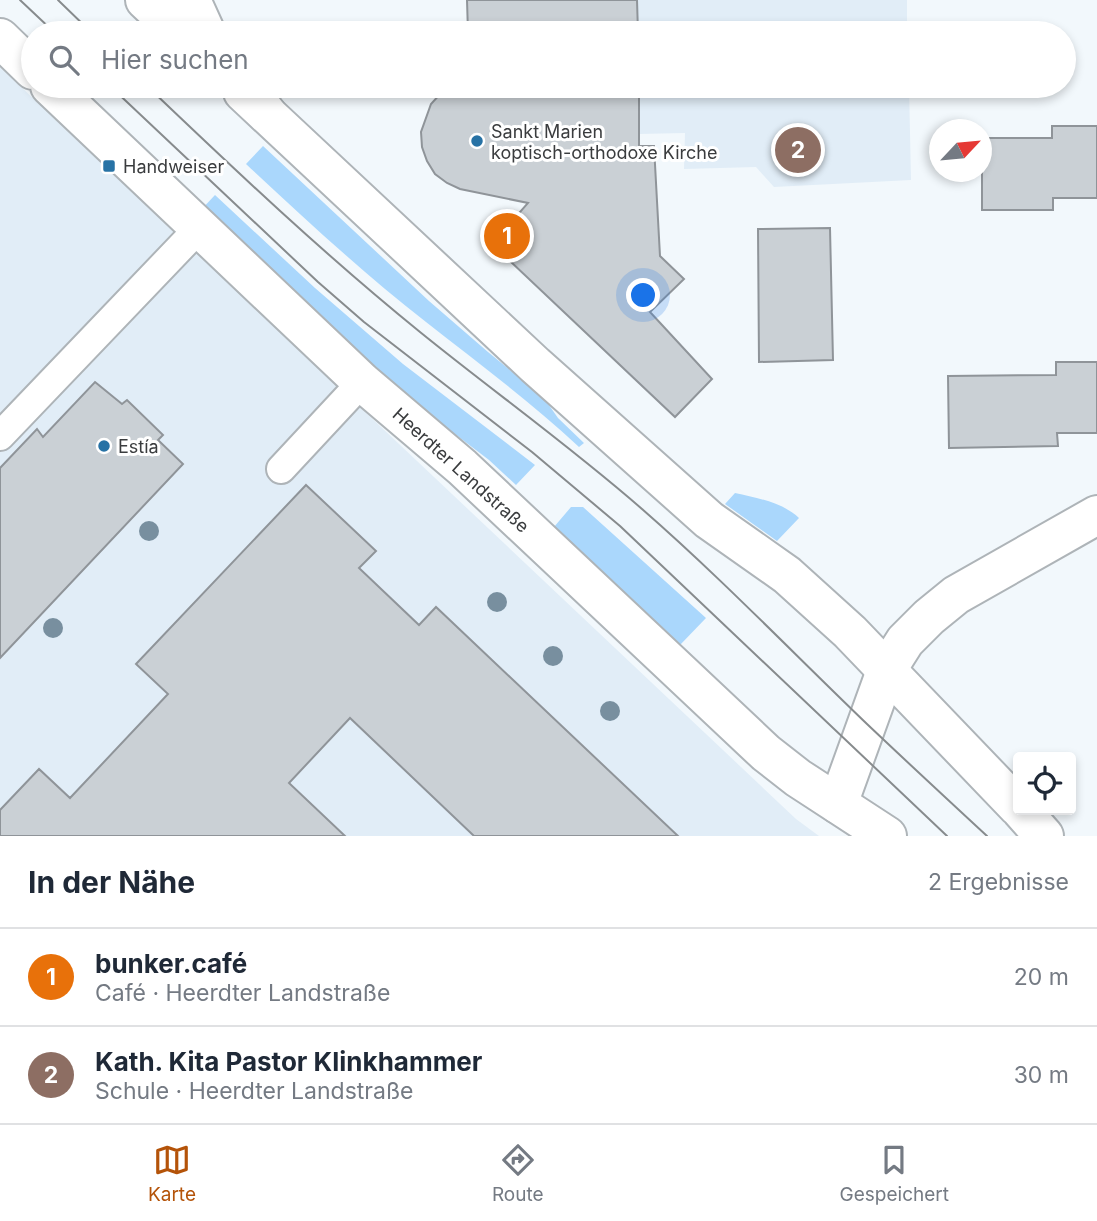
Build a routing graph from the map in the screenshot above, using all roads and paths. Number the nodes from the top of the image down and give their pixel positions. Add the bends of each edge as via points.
1 (145, 0) edge
2 (191, 0) edge
3 (167, 21) edge
4 (201, 21) edge
5 (0, 38) edge
6 (21, 58) edge
7 (63, 98) edge
8 (256, 100) edge
9 (198, 228) junction
10 (362, 382) junction
11 (0, 436) edge
12 (281, 469) dead end
13 (1097, 515) edge
14 (886, 671) junction
15 (1013, 802) edge
16 (838, 804) junction
17 (1025, 815) edge
18 (887, 836) edge
19 (1044, 836) edge

1 - 3 main road
2 - 4 main road
5 - 6 main road
7 - 9 main road, Heerdter Landstraße
8 - 14 main road via 535,365 709,520 787,575
9 - 10 main road, Heerdter Landstraße
9 - 11 lane
10 - 12 lane
10 - 16 main road, Heerdter Landstraße via 462,467 766,752
13 - 14 main road via 956,595 905,642
14 - 15 main road
14 - 16 main road
16 - 18 main road, Heerdter Landstraße
17 - 19 main road

